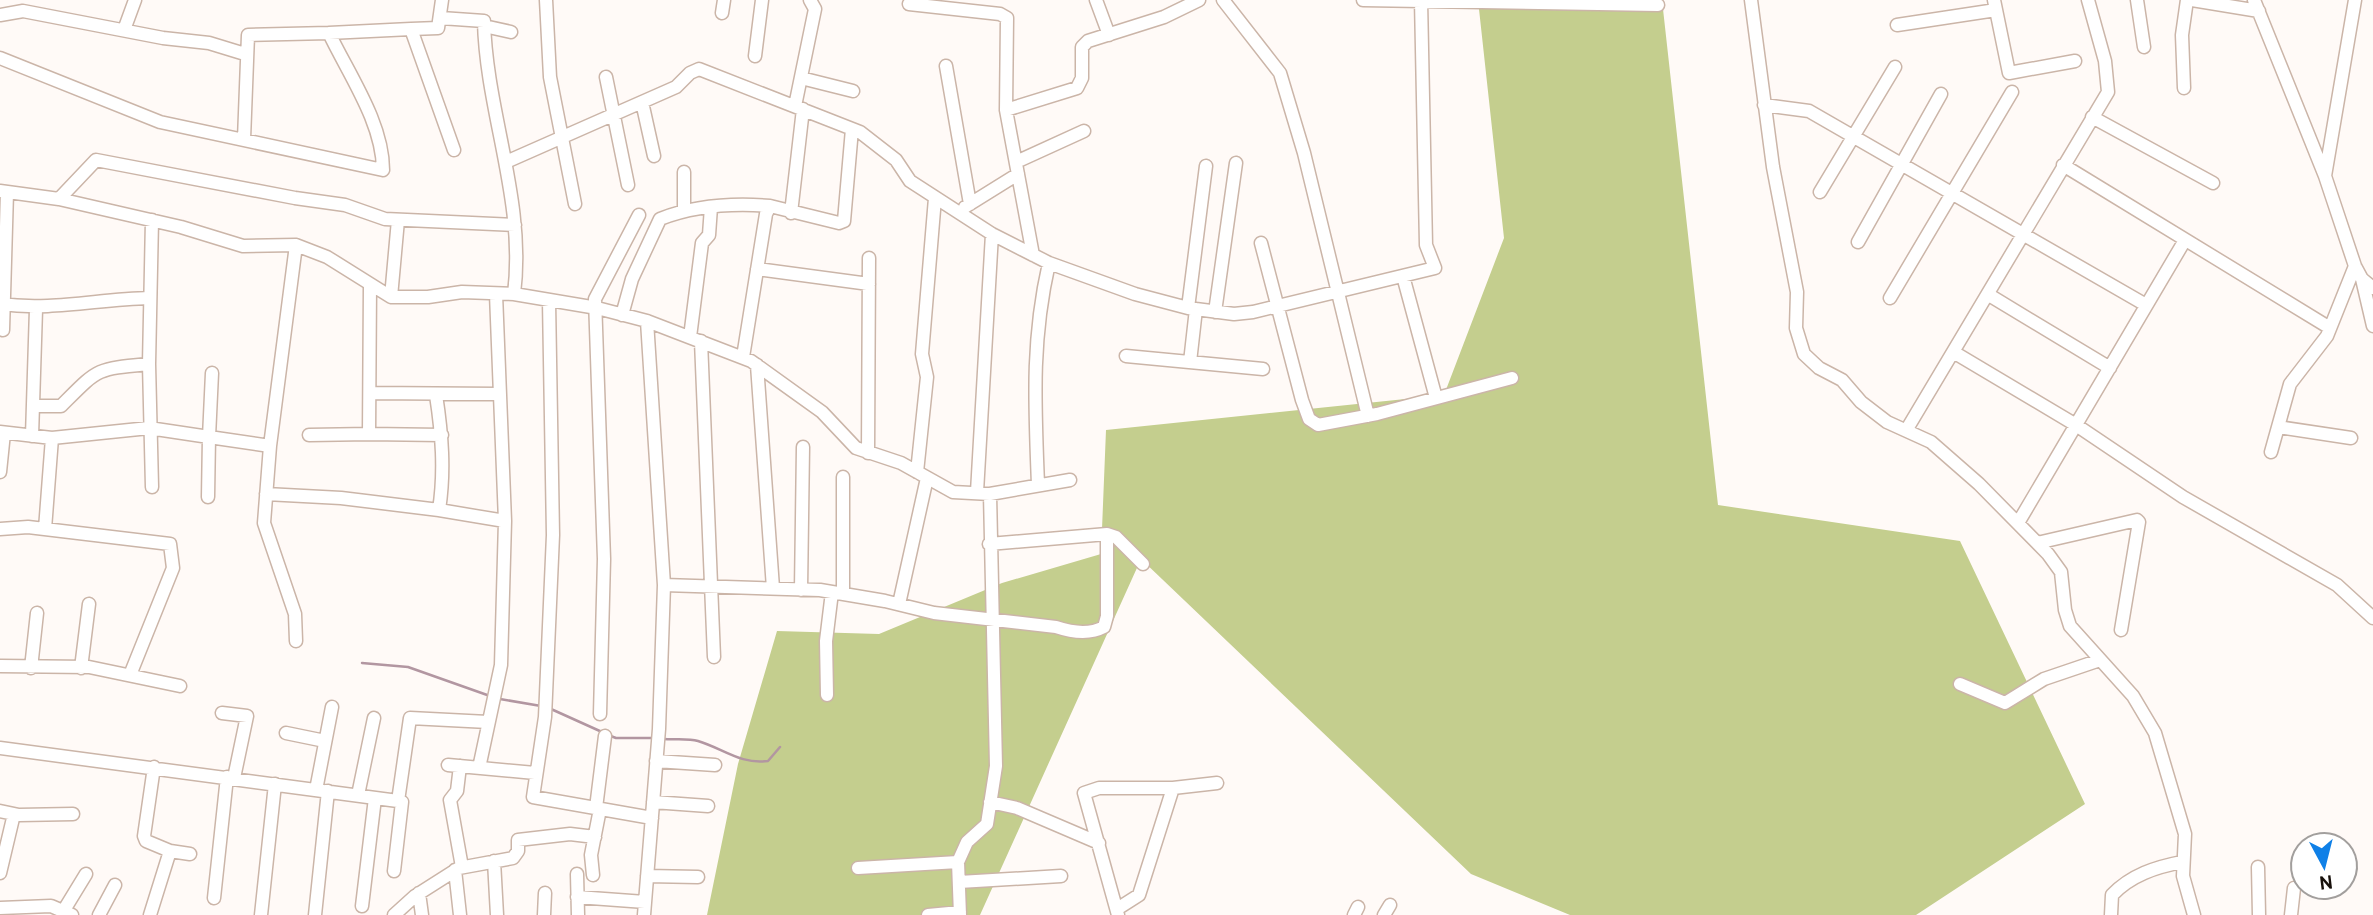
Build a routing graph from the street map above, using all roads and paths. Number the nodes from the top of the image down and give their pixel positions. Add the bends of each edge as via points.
1 (135, 0) edge
2 (442, 0) edge
3 (546, 0) edge
4 (762, 0) edge
5 (810, 0) edge
6 (1096, 0) edge
7 (1199, 0) edge
8 (1223, 0) edge
9 (1363, 0) edge
10 (1421, 0) edge
11 (1751, 0) edge
12 (2088, 0) edge
13 (2137, 0) edge
14 (2190, 0) edge
15 (2355, 0) edge
16 (909, 4) dead end
17 (1658, 5) dead end
18 (1995, 5) edge
19 (986, 6) edge
20 (2257, 6) edge
21 (0, 15) edge
22 (441, 18) junction
23 (1897, 25) dead end
24 (484, 26) junction
25 (411, 29) junction
26 (124, 30) junction
27 (511, 32) dead end
28 (329, 33) junction
29 (1109, 34) junction
30 (2144, 47) dead end
31 (245, 54) junction
32 (755, 57) dead end
33 (0, 58) edge
34 (2075, 61) dead end
35 (946, 66) dead end
36 (1895, 67) dead end
37 (606, 76) dead end
38 (801, 78) junction
39 (2184, 88) dead end
40 (853, 91) dead end
41 (2012, 92) dead end
42 (1941, 94) dead end
43 (642, 102) junction
44 (1764, 105) junction
45 (799, 108) junction
46 (1006, 110) junction
47 (613, 115) junction
48 (2092, 117) junction
49 (852, 129) junction
50 (1084, 131) dead end
51 (1853, 137) junction
52 (562, 138) junction
53 (244, 139) junction
54 (454, 150) dead end
55 (654, 156) dead end
56 (506, 162) junction
57 (1236, 163) dead end
58 (1902, 164) junction
59 (2063, 165) junction
60 (1206, 166) dead end
61 (1017, 168) junction
62 (684, 172) dead end
63 (2325, 176) junction
64 (2213, 183) dead end
65 (628, 186) dead end
66 (4, 191) edge
67 (1820, 192) dead end
68 (1952, 193) junction
69 (934, 198) junction
70 (59, 199) junction
71 (575, 204) dead end
72 (970, 204) junction
73 (770, 206) junction
74 (711, 207) junction
75 (684, 210) junction
76 (957, 212) junction
77 (791, 213) junction
78 (639, 215) dead end
79 (152, 220) junction
80 (398, 220) junction
81 (515, 225) junction
82 (992, 234) junction
83 (2024, 234) junction
84 (2185, 240) junction
85 (1858, 242) dead end
86 (1261, 243) dead end
87 (296, 245) junction
88 (1033, 255) junction
89 (869, 258) dead end
90 (1049, 263) junction
91 (2355, 266) junction
92 (757, 269) junction
93 (1403, 276) junction
94 (2369, 282) edge
95 (869, 284) junction
96 (370, 285) junction
97 (1336, 292) junction
98 (496, 294) junction
99 (514, 294) junction
100 (1989, 295) junction
101 (391, 297) junction
102 (149, 298) junction
103 (1890, 298) dead end
104 (549, 301) junction
105 (1, 304) edge
106 (2146, 305) junction
107 (1280, 307) junction
108 (597, 308) junction
109 (36, 309) junction
110 (1192, 309) junction
111 (1215, 312) junction
112 (622, 315) junction
113 (647, 321) junction
114 (2373, 326) edge
115 (2330, 328) junction
116 (3, 330) dead end
117 (696, 339) junction
118 (1955, 353) junction
119 (1126, 356) dead end
120 (743, 357) junction
121 (1190, 362) junction
122 (149, 364) junction
123 (757, 365) junction
124 (2110, 368) junction
125 (1264, 369) dead end
126 (212, 373) dead end
127 (1513, 378) dead end
128 (370, 393) junction
129 (499, 394) junction
130 (436, 395) junction
131 (1436, 398) junction
132 (33, 406) junction
133 (1368, 416) junction
134 (2077, 425) junction
135 (2278, 426) junction
136 (149, 428) junction
137 (1907, 429) junction
138 (2, 433) edge
139 (369, 434) junction
140 (309, 435) dead end
141 (442, 435) junction
142 (32, 436) junction
143 (209, 437) junction
144 (52, 438) junction
145 (2351, 438) dead end
146 (270, 446) junction
147 (803, 447) dead end
148 (2271, 452) dead end
149 (868, 453) junction
150 (0, 472) edge
151 (922, 475) junction
152 (843, 477) dead end
153 (1070, 480) dead end
154 (1038, 485) junction
155 (152, 487) dead end
156 (976, 492) junction
157 (266, 494) junction
158 (990, 494) junction
159 (208, 497) dead end
160 (439, 510) junction
161 (505, 521) junction
162 (2018, 523) junction
163 (0, 528) edge
164 (45, 529) junction
165 (1107, 534) junction
166 (2037, 543) junction
167 (989, 544) junction
168 (1143, 564) dead end
169 (664, 585) junction
170 (713, 587) junction
171 (773, 588) junction
172 (801, 590) junction
173 (837, 593) junction
174 (89, 604) dead end
175 (899, 604) junction
176 (37, 613) dead end
177 (2373, 618) edge
178 (993, 619) junction
179 (2121, 630) dead end
180 (296, 641) dead end
181 (714, 657) dead end
182 (2100, 660) junction
183 (0, 666) edge
184 (31, 668) junction
185 (81, 668) junction
186 (130, 676) junction
187 (1960, 684) dead end
188 (180, 686) dead end
189 (827, 695) dead end
190 (332, 707) dead end
191 (222, 713) dead end
192 (600, 714) dead end
193 (374, 718) dead end
194 (488, 722) junction
195 (286, 733) dead end
196 (605, 736) dead end
197 (326, 741) junction
198 (0, 748) edge
199 (656, 761) junction
200 (715, 765) dead end
201 (154, 767) junction
202 (479, 768) junction
203 (535, 773) junction
204 (230, 778) junction
205 (1217, 783) dead end
206 (275, 784) junction
207 (1173, 788) junction
208 (322, 790) junction
209 (358, 795) junction
210 (375, 798) junction
211 (398, 801) junction
212 (653, 802) junction
213 (990, 802) junction
214 (708, 806) dead end
215 (598, 809) junction
216 (0, 811) edge
217 (14, 814) junction
218 (73, 814) dead end
219 (652, 818) junction
220 (595, 837) junction
221 (1098, 843) junction
222 (170, 851) junction
223 (190, 854) dead end
224 (494, 861) junction
225 (958, 862) junction
226 (2182, 862) junction
227 (2258, 867) dead end
228 (459, 868) junction
229 (858, 868) dead end
230 (394, 871) dead end
231 (0, 873) edge
232 (86, 874) dead end
233 (577, 874) dead end
234 (593, 875) dead end
235 (647, 876) junction
236 (1061, 876) dead end
237 (698, 877) dead end
238 (959, 882) junction
239 (116, 885) dead end
240 (419, 893) junction
241 (545, 893) dead end
242 (577, 897) junction
243 (214, 898) dead end
244 (362, 906) dead end
245 (0, 908) edge
246 (644, 909) edge
247 (68, 912) edge
248 (1118, 912) edge
249 (960, 914) edge
250 (99, 915) edge
251 (150, 915) edge
252 (261, 915) edge
253 (315, 915) edge
254 (394, 915) edge
255 (422, 915) edge
256 (460, 915) edge
257 (497, 915) edge
258 (544, 915) edge
259 (578, 915) edge
260 (928, 915) edge
261 (2111, 915) edge
262 (2194, 915) edge
263 (2259, 915) edge

1 - 26 street
2 - 22 street
3 - 52 street via 550,76
4 - 32 street
5 - 38 street via 815,9
6 - 29 street
7 - 29 street via 1164,18
8 - 97 street via 1280,73
9 - 10 street
10 - 17 street
10 - 93 street via 1426,245 1436,268
11 - 44 street
12 - 48 street via 2108,77 2108,92
13 - 30 street
14 - 20 street
14 - 39 street via 2182,35
15 - 63 street
16 - 19 street
18 - 23 street
18 - 34 street via 2010,73
19 - 46 street via 1007,19
20 - 63 street
21 - 26 street via 23,11
22 - 24 street via 481,19
22 - 25 street via 438,28
24 - 27 street
24 - 56 street via 485,62
25 - 28 street
25 - 54 street
26 - 31 street via 209,43
28 - 31 street via 248,35
28 - 53 street via 373,125 383,170
29 - 46 street via 1082,47 1082,78 1077,88
31 - 53 street
33 - 53 street via 134,114
35 - 72 street
36 - 51 street
37 - 47 street
38 - 40 street
38 - 45 street
41 - 68 street
42 - 58 street
43 - 45 street via 676,87 699,69
43 - 47 street
43 - 55 street
44 - 51 street via 1809,111
44 - 137 street via 1797,292 1796,328 1804,354 1842,380 1877,415
45 - 49 street
45 - 77 street
46 - 61 street
47 - 52 street
47 - 65 street
48 - 59 street
48 - 64 street
49 - 69 street via 896,160 910,181
49 - 77 street via 844,221
50 - 61 street
51 - 58 street
51 - 67 street
52 - 56 street
52 - 71 street
56 - 81 street
57 - 111 street
58 - 68 street
58 - 85 street
59 - 83 street
59 - 84 street
60 - 110 street
61 - 72 street
61 - 88 street
62 - 75 street
63 - 91 street
66 - 70 street
66 - 105 street
68 - 83 street
68 - 103 street
69 - 76 street
69 - 151 street via 922,354 927,377
70 - 79 street
70 - 80 street via 96,160 345,205
72 - 76 street
73 - 74 street
73 - 77 street
73 - 92 street
74 - 75 street
74 - 117 street via 709,235 702,243
75 - 112 street via 660,219 632,279
76 - 82 street
78 - 108 street via 595,299
79 - 87 street via 243,246
79 - 102 street
80 - 81 street
80 - 101 street
81 - 99 street
82 - 88 street
82 - 156 street
83 - 100 street
83 - 106 street
84 - 106 street
84 - 115 street
86 - 107 street
87 - 96 street via 327,257
87 - 146 street
88 - 90 street
89 - 95 street
90 - 110 street
90 - 154 street via 1034,354
91 - 94 street
91 - 115 street
92 - 95 street
92 - 120 street
93 - 97 street
93 - 131 street
94 - 114 street
95 - 149 street
96 - 101 street
96 - 128 street
97 - 107 street
97 - 133 street
98 - 99 street
98 - 101 street
98 - 129 street
99 - 104 street
100 - 118 street
100 - 124 street
102 - 109 street
102 - 122 street
104 - 108 street
104 - 203 street via 553,535 545,717
105 - 109 street
105 - 116 street
106 - 124 street
107 - 111 street
107 - 133 street via 1309,419 1318,425
108 - 112 street
108 - 192 street via 604,559
109 - 132 street
110 - 111 street
110 - 121 street
112 - 113 street
113 - 117 street
113 - 169 street
115 - 135 street via 2290,384
117 - 120 street
117 - 170 street
118 - 134 street
118 - 137 street
119 - 121 street
120 - 123 street
121 - 125 street
122 - 132 street via 104,368 61,406
122 - 136 street
123 - 149 street via 822,412 856,449
123 - 171 street
124 - 134 street
126 - 143 street
127 - 131 street
128 - 130 street
128 - 139 street
129 - 130 street
129 - 161 street
130 - 141 street
131 - 133 street
132 - 142 street
134 - 162 street
134 - 177 street via 2183,497 2337,585
135 - 145 street
135 - 148 street
136 - 143 street
136 - 144 street
136 - 155 street
137 - 162 street via 1931,442
138 - 142 street
138 - 150 street
139 - 140 street
139 - 141 street
141 - 160 street
142 - 144 street
143 - 146 street
143 - 159 street
144 - 164 street
146 - 157 street
147 - 172 street
149 - 151 street
151 - 156 street via 953,492
151 - 175 street
152 - 173 street
153 - 154 street
154 - 158 street
156 - 158 street
157 - 160 street
157 - 180 street via 264,523 295,614
158 - 167 street
160 - 161 street
161 - 194 street via 501,665
162 - 166 street
163 - 164 street
164 - 186 street via 170,544 173,568
165 - 167 street
165 - 168 street
165 - 178 street via 1104,627 1070,631
166 - 179 street via 2139,522
166 - 182 street via 2061,572 2070,626
167 - 178 street
169 - 170 street
169 - 199 street
170 - 171 street
170 - 181 street
171 - 172 street
172 - 173 street
173 - 175 street
173 - 189 street via 826,641
174 - 185 street
175 - 178 street
176 - 184 street
178 - 213 street via 996,766
182 - 187 street via 2044,680 2005,703
182 - 226 street via 2133,696 2155,733 2185,834
183 - 184 street
184 - 185 street
185 - 186 street
186 - 188 street
190 - 197 street
191 - 204 street via 247,716
193 - 209 street
194 - 202 street
194 - 211 street via 410,718
195 - 197 street
196 - 215 street
197 - 208 street
198 - 201 street
199 - 200 street
199 - 212 street
201 - 204 street
201 - 222 street via 144,836
202 - 203 street
202 - 228 street via 454,766 457,791 450,800
203 - 215 street via 533,797
204 - 206 street
204 - 243 street
205 - 207 street
206 - 208 street
206 - 252 street
207 - 221 street via 1100,788 1084,793
207 - 248 street via 1139,895
208 - 209 street
208 - 253 street
209 - 210 street
210 - 211 street
210 - 244 street
211 - 230 street via 402,805
212 - 214 street
212 - 219 street
213 - 221 street via 1017,808
213 - 225 street via 987,824 967,842
215 - 219 street
215 - 220 street
216 - 217 street
217 - 218 street
217 - 231 street
219 - 235 street
220 - 224 street via 570,834 518,840 513,858
220 - 234 street
221 - 248 street
222 - 223 street
222 - 251 street
224 - 228 street
224 - 257 street
225 - 229 street
225 - 238 street
226 - 261 street via 2158,867 2121,886 2112,895
226 - 262 street
227 - 263 street
228 - 240 street
228 - 256 street
232 - 247 street
233 - 242 street
235 - 237 street
235 - 246 street
236 - 238 street
238 - 249 street
239 - 250 street
240 - 254 street
240 - 255 street
241 - 258 street
242 - 246 street
242 - 259 street
245 - 247 street via 51,906
249 - 260 street

